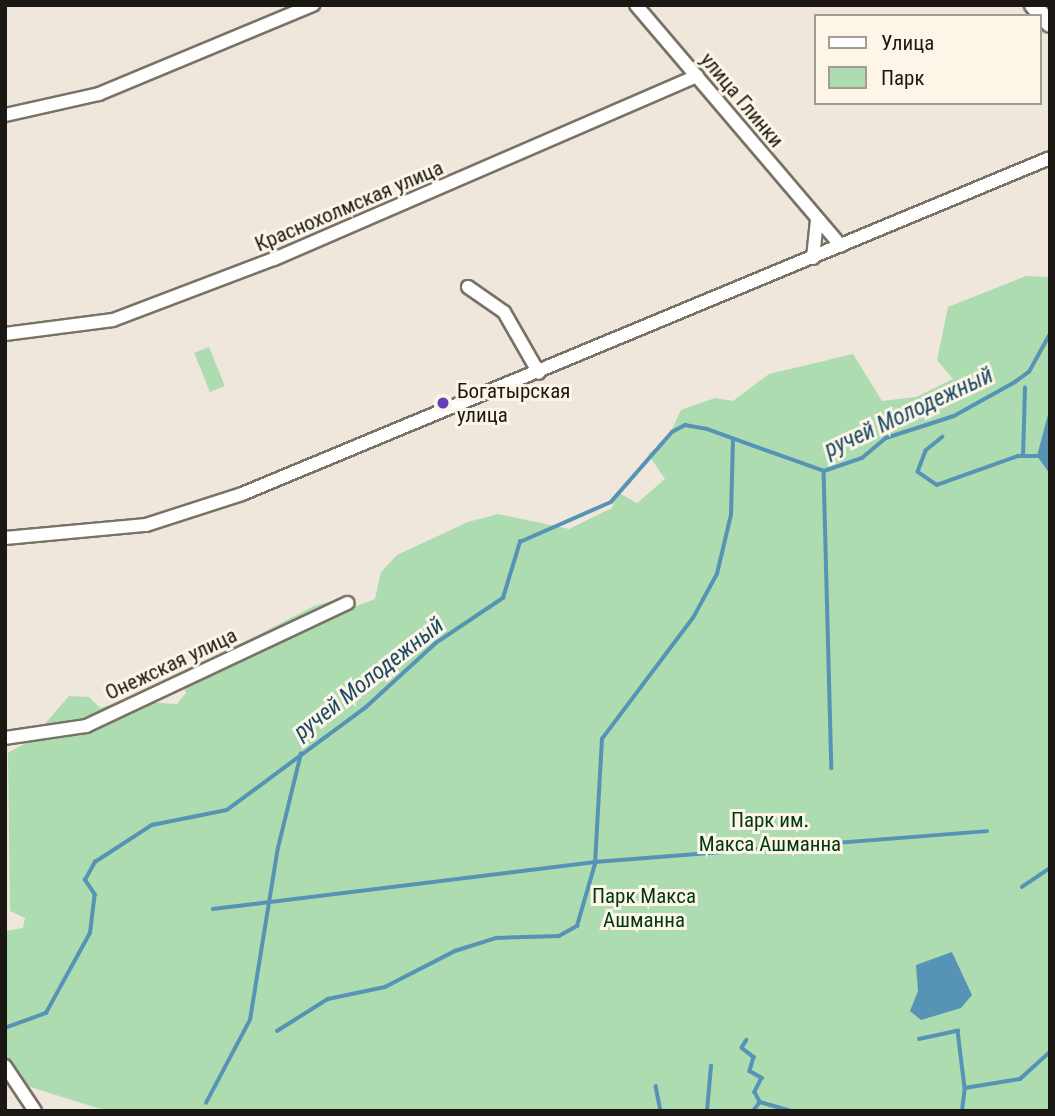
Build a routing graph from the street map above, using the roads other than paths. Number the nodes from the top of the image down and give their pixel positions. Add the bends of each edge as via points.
1 (313, 5) edge
2 (636, 5) edge
3 (1033, 5) edge
4 (1050, 24) edge
5 (697, 76) junction
6 (5, 115) edge
7 (1050, 158) edge
8 (817, 219) junction
9 (841, 246) junction
10 (813, 258) junction
11 (468, 287) dead end
12 (5, 334) edge
13 (539, 373) junction
14 (5, 538) edge
15 (346, 603) dead end
16 (5, 738) edge
17 (5, 1066) edge
18 (35, 1111) edge

1 - 6 street via 99,94
2 - 5 street, улица Глинки
3 - 4 main road
5 - 8 street, улица Глинки
5 - 12 street, Краснохолмская улица via 287,254 138,310 52,332
7 - 9 street
8 - 9 street, улица Глинки
8 - 10 street
9 - 10 street
10 - 13 street
11 - 13 street via 504,312
13 - 14 street via 175,517 105,531
15 - 16 street, Онежская улица via 86,726
17 - 18 street

